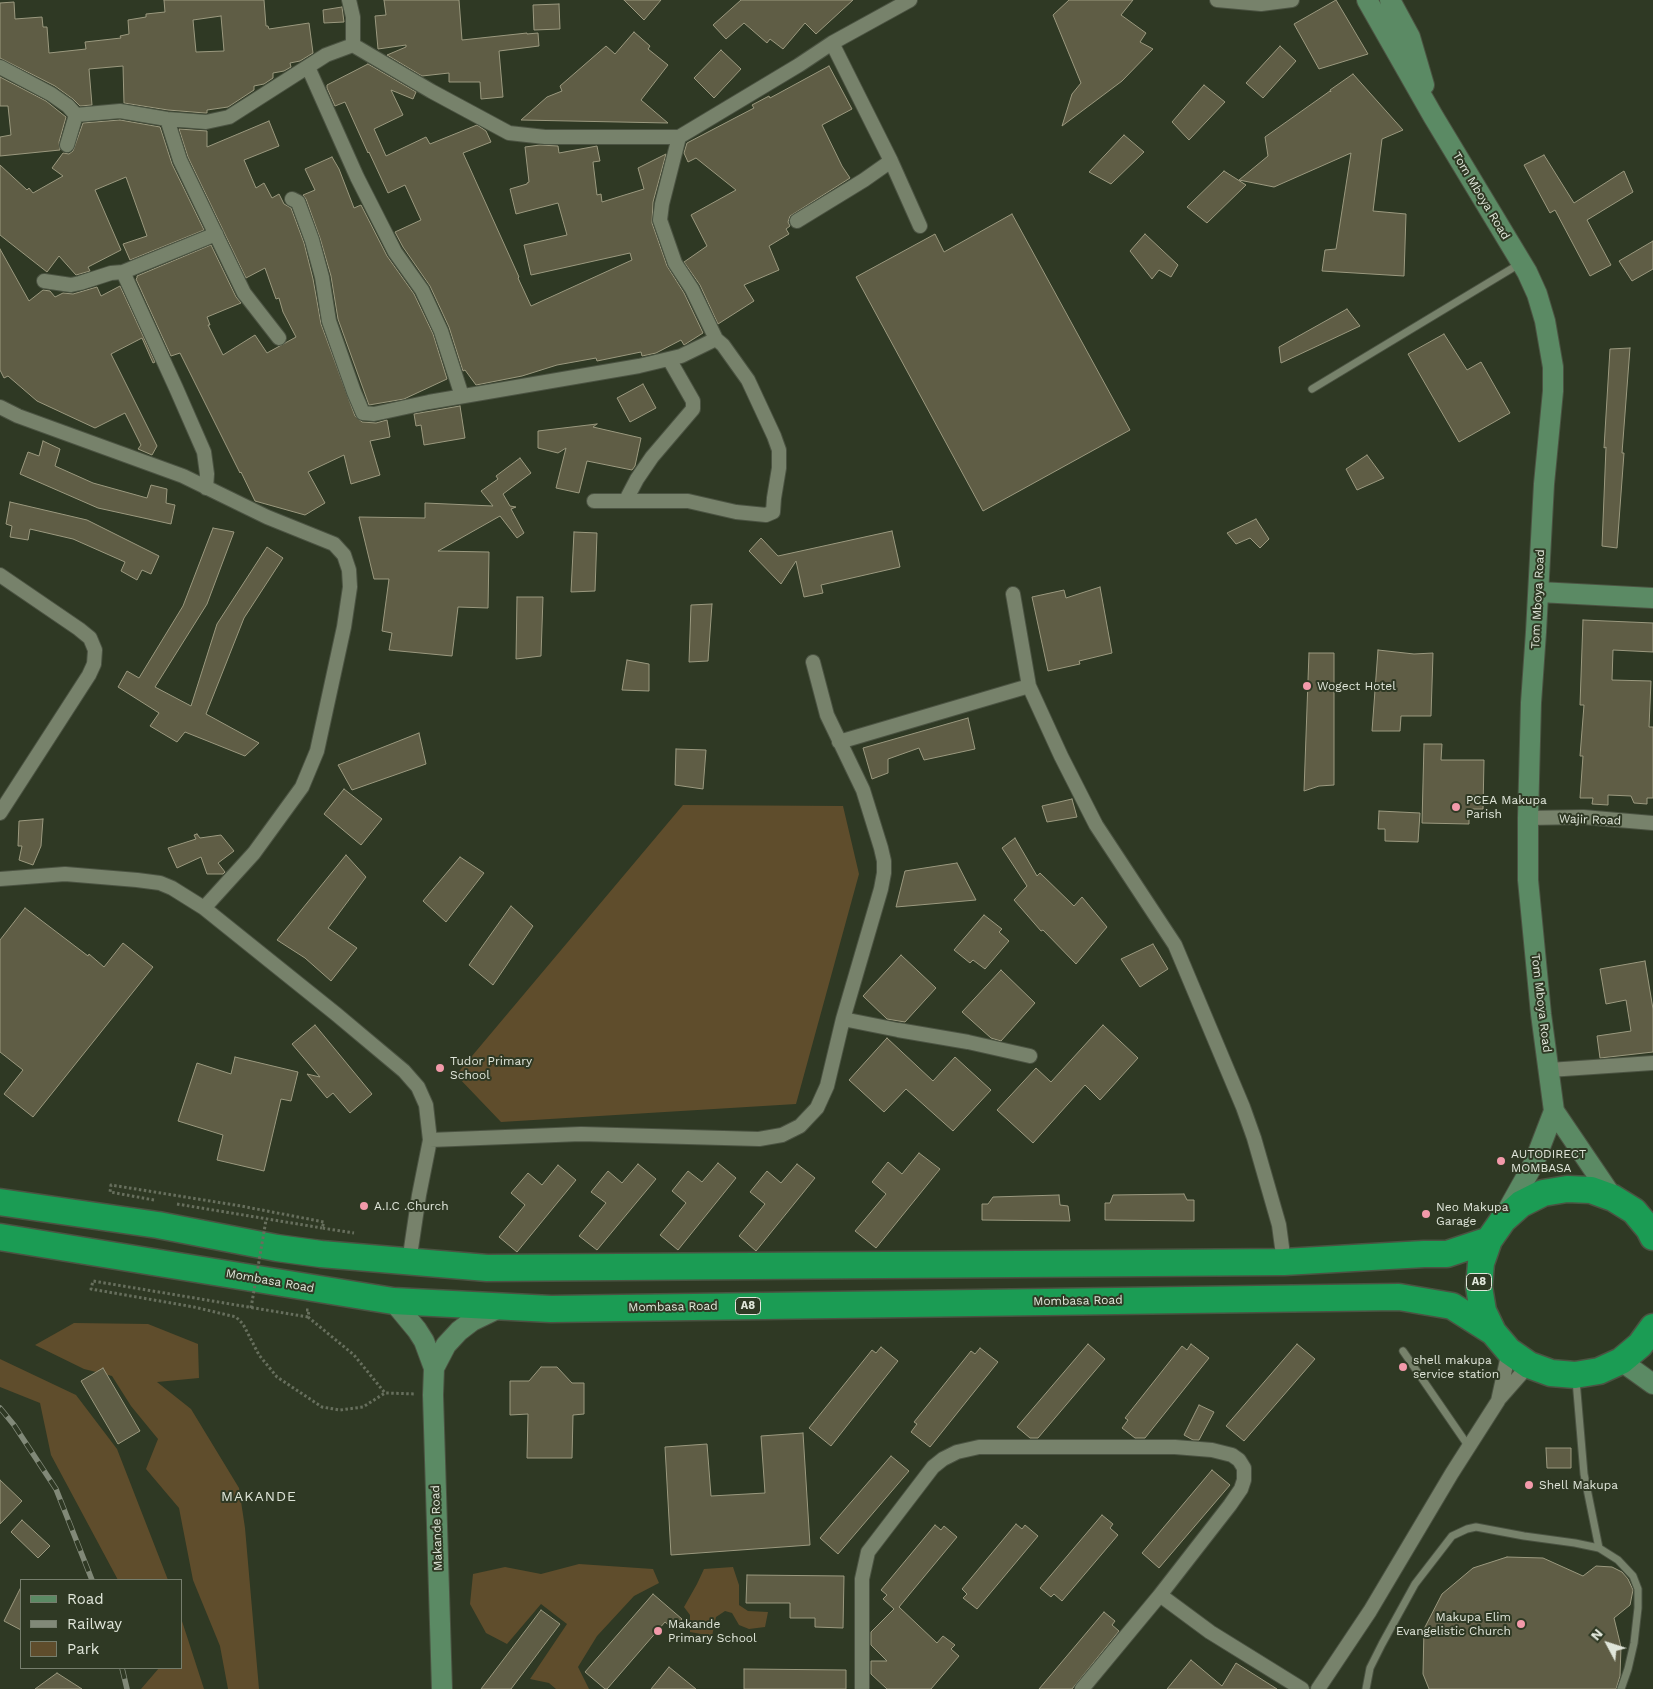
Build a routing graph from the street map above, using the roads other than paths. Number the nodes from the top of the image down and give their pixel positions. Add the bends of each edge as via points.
1 (349, 0) edge
2 (910, 0) edge
3 (1217, 0) edge
4 (1292, 0) edge
5 (1366, 0) edge
6 (1390, 0) edge
7 (832, 43) junction
8 (354, 45) junction
9 (0, 67) edge
10 (308, 67) junction
11 (76, 115) junction
12 (1433, 116) junction
13 (167, 119) junction
14 (679, 137) junction
15 (67, 145) dead end
16 (891, 160) junction
17 (292, 199) dead end
18 (797, 221) dead end
19 (920, 226) dead end
20 (216, 234) junction
21 (1521, 263) junction
22 (123, 272) junction
23 (44, 281) dead end
24 (279, 338) dead end
25 (716, 339) junction
26 (669, 359) junction
27 (1312, 389) dead end
28 (462, 396) junction
29 (0, 407) edge
30 (206, 488) junction
31 (626, 500) junction
32 (594, 501) dead end
33 (0, 575) edge
34 (1539, 592) junction
35 (1013, 594) dead end
36 (1653, 598) edge
37 (812, 662) dead end
38 (1030, 686) junction
39 (839, 742) junction
40 (0, 813) edge
41 (1528, 818) junction
42 (1653, 823) edge
43 (0, 879) edge
44 (204, 908) junction
45 (843, 1019) junction
46 (1030, 1056) dead end
47 (1653, 1063) edge
48 (1549, 1070) junction
49 (1554, 1111) junction
50 (430, 1140) junction
51 (1614, 1198) junction
52 (0, 1202) edge
53 (1496, 1230) junction
54 (0, 1237) edge
55 (1653, 1237) edge
56 (409, 1262) junction
57 (1284, 1262) junction
58 (393, 1300) junction
59 (501, 1307) junction
60 (1653, 1327) edge
61 (1510, 1349) junction
62 (1403, 1351) dead end
63 (1621, 1361) junction
64 (434, 1368) junction
65 (1575, 1375) junction
66 (1653, 1384) edge
67 (1498, 1401) junction
68 (1469, 1447) junction
69 (1598, 1548) junction
70 (1160, 1595) junction
71 (442, 1689) edge
72 (862, 1689) edge
73 (1082, 1689) edge
74 (1302, 1689) edge
75 (1318, 1689) edge
76 (1366, 1689) edge
77 (1621, 1689) edge

1 - 8 street
2 - 7 street
3 - 4 street via 1262,4
5 - 12 main road
6 - 12 main road via 1410,37
7 - 14 street
7 - 16 street
8 - 10 street via 326,54
8 - 14 street via 509,133 545,137
9 - 11 street via 51,94
10 - 13 street via 228,117 206,122
10 - 28 street via 395,252 422,290 442,331
11 - 13 street via 120,110
11 - 15 street
12 - 21 main road, Tom Mboya Road
13 - 20 street via 180,160
14 - 25 street via 660,220 675,263 692,289
16 - 18 street
16 - 19 street
17 - 28 street via 298,202 312,240 332,329 363,413 374,414
20 - 22 street
20 - 24 street via 244,293
21 - 27 lane
21 - 34 main road, Tom Mboya Road via 1537,294 1545,320 1553,368
22 - 23 street via 71,285
22 - 30 street via 204,452
25 - 26 street
25 - 31 street via 748,380 779,450 773,512 766,515 736,512 688,500
26 - 28 street
26 - 31 street via 693,408 652,457
29 - 30 street via 183,476
30 - 44 street via 334,544 344,555 350,587 317,751 302,787 254,853
31 - 32 street
33 - 40 street via 79,629 90,638 95,650 90,675
34 - 36 main road
34 - 41 main road, Tom Mboya Road via 1531,703
35 - 38 street
37 - 39 street via 824,706
38 - 39 street
38 - 57 street via 1096,825 1175,945 1254,1138 1279,1225
39 - 45 street via 863,790 884,867 881,889
41 - 42 street, Wajir Road via 1583,817
41 - 48 main road, Tom Mboya Road via 1528,880
43 - 44 street via 65,874 152,882 172,888
44 - 50 street via 404,1071 418,1087 426,1105
45 - 46 street
45 - 50 street via 827,1086 818,1108 800,1126 782,1135 759,1138 581,1134
47 - 48 street
48 - 49 main road, Tom Mboya Road
49 - 51 main road
49 - 53 main road via 1534,1163
50 - 56 street
51 - 53 highway, A8 via 1591,1190 1543,1193 1521,1204
51 - 55 highway, A8 via 1634,1211
52 - 56 highway, A8 via 158,1225 277,1248
53 - 57 highway, A8 via 1447,1254
53 - 61 highway, A8 via 1481,1263 1479,1287 1483,1310
54 - 58 highway, Mombasa Road / A8
56 - 57 highway, A8 via 536,1269
58 - 59 highway, Mombasa Road / A8
58 - 64 main road, Makande Road via 424,1341
59 - 61 highway, Mombasa Road / A8 via 551,1309 1399,1297 1452,1306
59 - 64 main road, Makande Road via 459,1331 446,1345
60 - 63 highway, A8 via 1640,1345
61 - 65 highway, A8 via 1551,1373
61 - 67 street
61 - 67 street
62 - 68 lane
63 - 65 highway, A8 via 1599,1371
63 - 66 main road
64 - 71 main road, Makande Road
65 - 69 lane via 1584,1474
67 - 68 street
68 - 75 street via 1370,1611
69 - 76 lane via 1476,1527 1458,1532 1415,1584 1370,1668
69 - 77 lane via 1618,1560 1633,1576 1638,1589 1634,1643
70 - 72 street via 1241,1489 1244,1468 1232,1455 1175,1447 979,1447 957,1452 933,1467 868,1552 862,1579
70 - 73 street
70 - 74 street via 1210,1632

